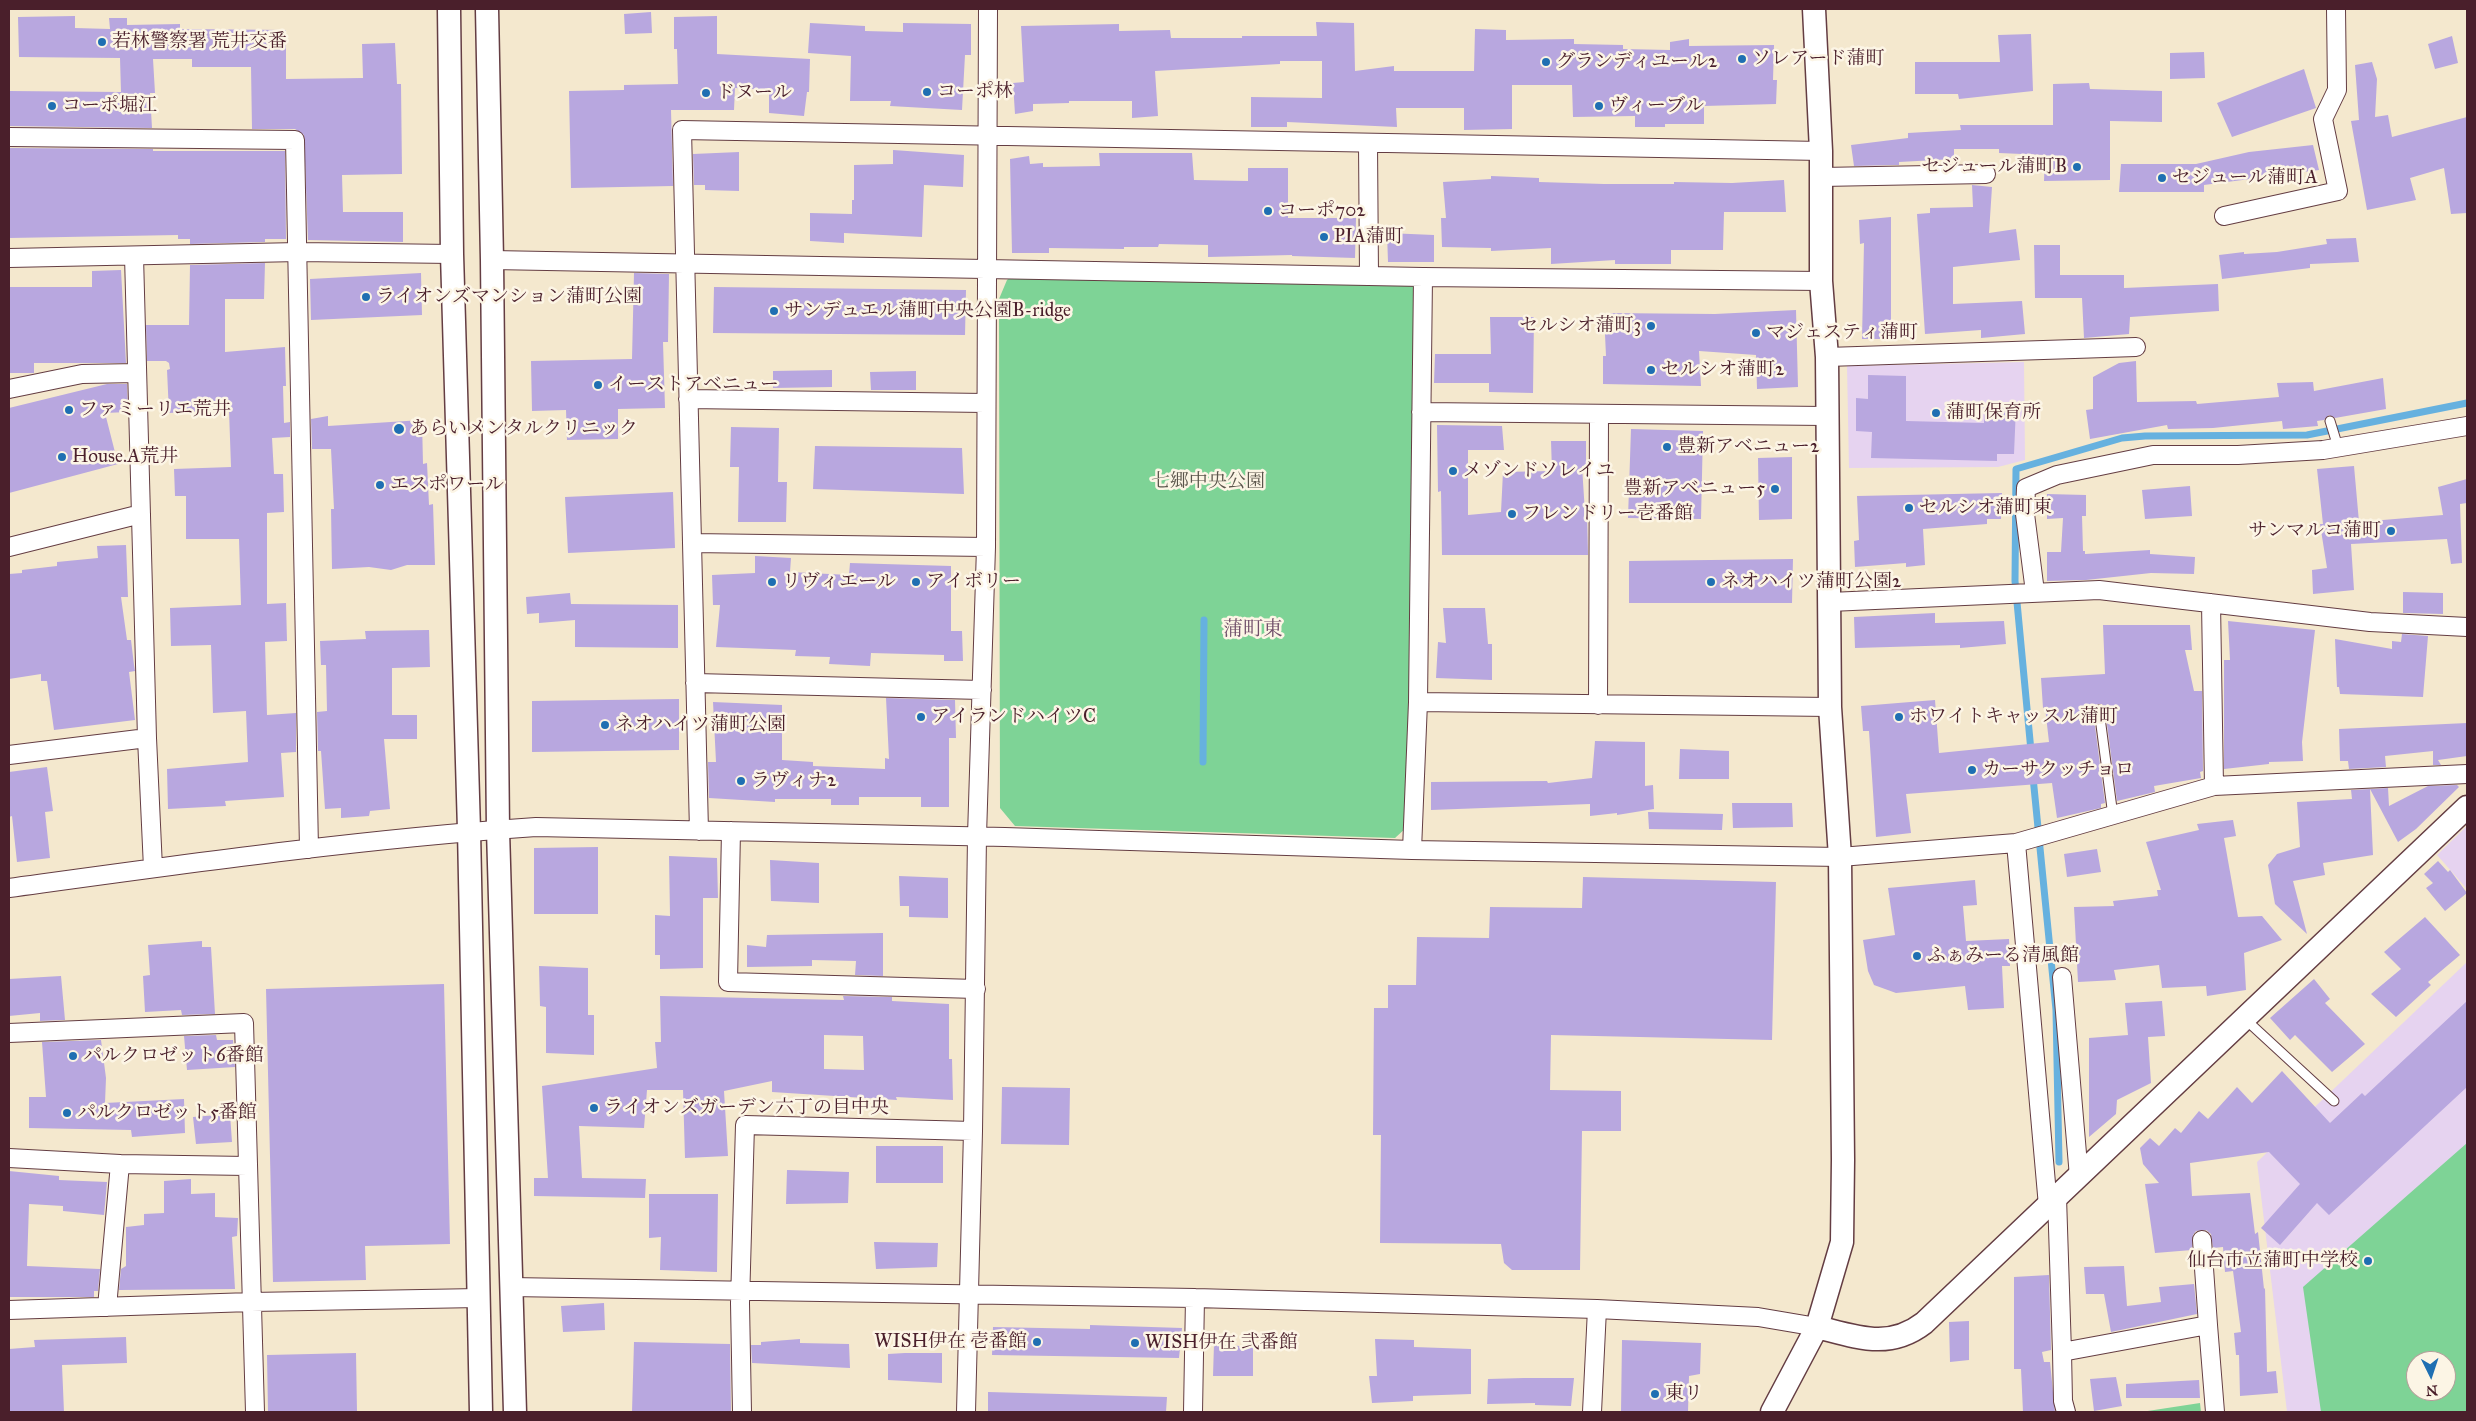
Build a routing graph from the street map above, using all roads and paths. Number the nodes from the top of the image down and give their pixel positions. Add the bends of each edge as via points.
1 (449, 9) edge
2 (487, 9) edge
3 (988, 9) edge
4 (1814, 9) edge
5 (2336, 9) edge
6 (987, 136) junction
7 (9, 137) edge
8 (1368, 143) junction
9 (1821, 151) junction
10 (1986, 174) dead end
11 (1821, 177) junction
12 (2224, 216) dead end
13 (299, 252) junction
14 (452, 254) junction
15 (134, 256) junction
16 (9, 258) edge
17 (492, 260) junction
18 (685, 263) junction
19 (988, 269) junction
20 (1369, 276) junction
21 (1422, 278) junction
22 (1821, 281) junction
23 (2136, 346) dead end
24 (1827, 358) junction
25 (137, 373) junction
26 (9, 390) edge
27 (688, 399) junction
28 (985, 404) junction
29 (1421, 412) junction
30 (1598, 414) junction
31 (1826, 416) junction
32 (2330, 421) dead end
33 (2467, 426) edge
34 (2338, 447) junction
35 (141, 514) junction
36 (692, 542) junction
37 (9, 547) edge
38 (986, 547) junction
39 (2030, 593) junction
40 (1830, 602) junction
41 (2212, 603) junction
42 (2467, 627) edge
43 (695, 682) junction
44 (982, 690) junction
45 (1418, 702) junction
46 (1598, 705) junction
47 (1830, 707) junction
48 (2098, 710) dead end
49 (147, 738) junction
50 (9, 755) edge
51 (2467, 774) edge
52 (2214, 786) junction
53 (2467, 807) edge
54 (2113, 816) junction
55 (469, 830) junction
56 (498, 830) junction
57 (699, 830) junction
58 (731, 831) junction
59 (977, 836) junction
60 (2016, 843) junction
61 (309, 849) junction
62 (1412, 850) junction
63 (1840, 857) junction
64 (153, 868) junction
65 (9, 888) edge
66 (2062, 977) dead end
67 (976, 989) junction
68 (2245, 1019) junction
69 (9, 1033) edge
70 (2334, 1101) dead end
71 (973, 1131) junction
72 (9, 1158) edge
73 (120, 1164) junction
74 (247, 1166) junction
75 (2078, 1177) junction
76 (2052, 1202) junction
77 (2202, 1240) dead end
78 (510, 1287) junction
79 (741, 1292) junction
80 (970, 1294) junction
81 (479, 1298) junction
82 (1195, 1298) junction
83 (251, 1302) junction
84 (108, 1307) junction
85 (1597, 1309) junction
86 (9, 1310) edge
87 (2208, 1326) junction
88 (1817, 1328) junction
89 (2062, 1352) junction
90 (255, 1412) edge
91 (481, 1412) edge
92 (515, 1412) edge
93 (742, 1412) edge
94 (966, 1412) edge
95 (1194, 1412) edge
96 (1592, 1412) edge
97 (1772, 1412) edge
98 (2066, 1412) edge
99 (2214, 1412) edge

1 - 14 street
2 - 17 street
3 - 6 street
4 - 9 street
5 - 12 street via 2337,90 2324,119 2338,191
6 - 8 street
6 - 18 street via 682,130
6 - 19 street
7 - 13 street via 295,140
8 - 9 street
8 - 20 street
9 - 11 street
10 - 11 street
11 - 22 street
13 - 14 street
13 - 15 street
13 - 61 street
14 - 55 street
15 - 16 street
15 - 25 street
17 - 18 street
17 - 56 street
18 - 19 street
18 - 27 street
19 - 20 street
19 - 28 street
20 - 21 street
21 - 22 street
21 - 29 street
22 - 24 street
23 - 24 street
24 - 31 street
25 - 26 street via 82,374
25 - 35 street
27 - 28 street
27 - 36 street
28 - 38 street
29 - 30 street
29 - 45 street
30 - 31 street
30 - 46 street
31 - 40 street
32 - 34 lane
33 - 34 street
34 - 39 street via 2238,455 2153,455 2057,475 2026,488
35 - 37 street
35 - 49 street
36 - 38 street
36 - 43 street
38 - 44 street
39 - 40 street
39 - 41 street via 2099,590
40 - 47 street
41 - 42 street via 2370,622
41 - 52 street
43 - 44 street
43 - 57 street
44 - 59 street
45 - 46 street
45 - 62 street
46 - 47 street
47 - 63 street
48 - 54 lane
49 - 50 street
49 - 64 street
51 - 52 street
52 - 54 street
53 - 68 street
54 - 60 street
55 - 56 street
55 - 61 street
55 - 81 street
56 - 57 street via 536,827
56 - 78 street
57 - 58 street
58 - 59 street
58 - 67 street via 728,982
59 - 62 street
59 - 67 street
60 - 63 street
60 - 76 street
61 - 64 street
62 - 63 street
63 - 88 street via 1842,1242
64 - 65 street
66 - 75 street
67 - 71 street
68 - 70 lane
68 - 75 street
69 - 74 street via 244,1024
71 - 79 street via 745,1125
71 - 80 street
72 - 73 street
73 - 74 street
73 - 84 street
74 - 83 street
75 - 76 street
76 - 88 street via 1910,1334 1884,1340
76 - 89 street
77 - 87 street
78 - 79 street
78 - 92 street
79 - 80 street
79 - 93 street
80 - 82 street
80 - 94 street
81 - 83 street
81 - 91 street
82 - 85 street
82 - 95 street
83 - 84 street
83 - 90 street
84 - 86 street
85 - 88 street via 1758,1316
85 - 96 street
87 - 89 street
87 - 99 street
88 - 97 street
89 - 98 street

